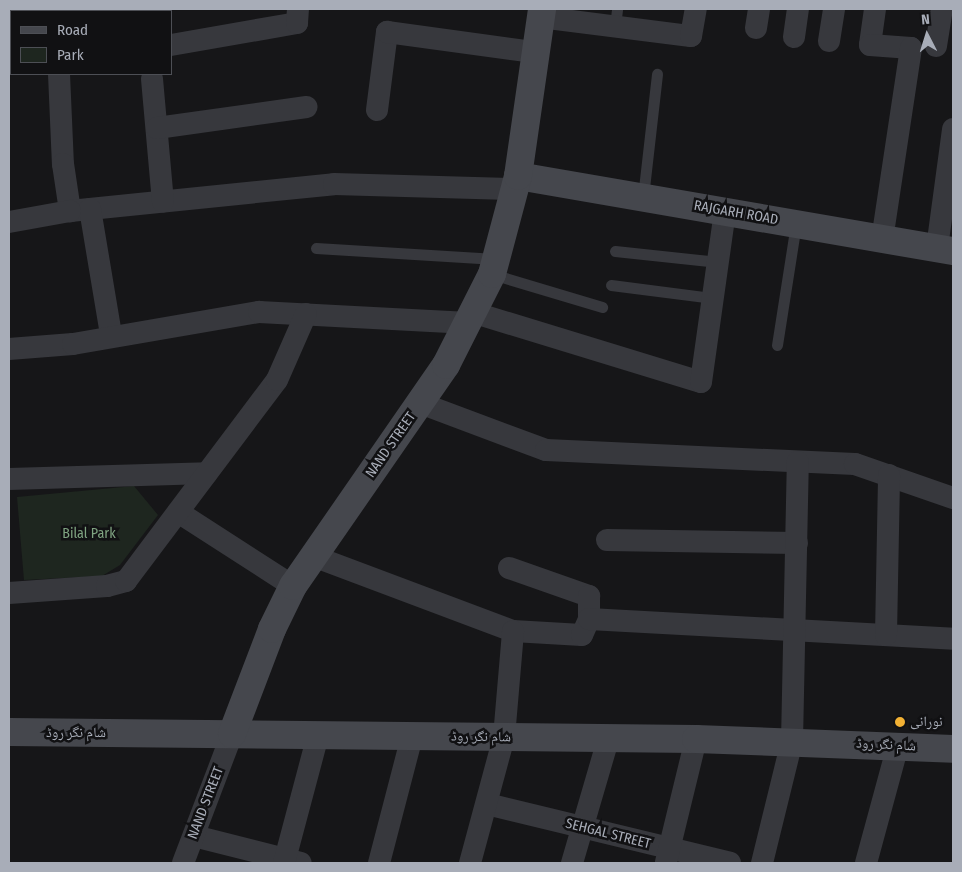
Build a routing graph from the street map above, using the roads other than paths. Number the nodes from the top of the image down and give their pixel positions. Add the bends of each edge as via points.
1 (298, 9) edge
2 (696, 9) edge
3 (798, 9) edge
4 (834, 9) edge
5 (875, 9) edge
6 (942, 9) edge
7 (541, 13) edge
8 (616, 18) edge
9 (794, 37) dead end
10 (829, 41) dead end
11 (172, 45) edge
12 (936, 46) dead end
13 (533, 52) junction
14 (657, 74) dead end
15 (59, 75) edge
16 (152, 79) dead end
17 (307, 106) dead end
18 (377, 110) dead end
19 (157, 128) junction
20 (953, 129) edge
21 (516, 182) junction
22 (643, 197) junction
23 (163, 202) junction
24 (80, 210) junction
25 (725, 211) junction
26 (9, 222) edge
27 (796, 223) junction
28 (882, 239) junction
29 (316, 248) dead end
30 (945, 250) edge
31 (615, 251) dead end
32 (718, 262) junction
33 (495, 266) junction
34 (611, 285) dead end
35 (713, 298) junction
36 (602, 307) dead end
37 (306, 314) junction
38 (472, 318) junction
39 (111, 334) junction
40 (777, 345) dead end
41 (9, 349) edge
42 (420, 404) junction
43 (798, 462) junction
44 (206, 473) junction
45 (889, 475) junction
46 (9, 479) edge
47 (953, 498) edge
48 (178, 512) junction
49 (607, 540) dead end
50 (797, 543) junction
51 (313, 556) junction
52 (509, 568) dead end
53 (293, 586) junction
54 (9, 593) edge
55 (589, 619) junction
56 (796, 630) junction
57 (513, 631) junction
58 (886, 635) junction
59 (953, 639) edge
60 (9, 732) edge
61 (232, 734) junction
62 (318, 735) junction
63 (412, 736) junction
64 (504, 737) junction
65 (696, 739) junction
66 (608, 740) junction
67 (792, 741) junction
68 (898, 745) junction
69 (953, 749) edge
70 (487, 804) junction
71 (582, 827) junction
72 (194, 836) junction
73 (668, 856) edge
74 (290, 862) edge
75 (183, 863) edge
76 (379, 863) edge
77 (470, 863) edge
78 (572, 863) edge
79 (730, 863) edge
80 (762, 863) edge
81 (866, 863) edge

1 - 11 street via 297,23
2 - 8 street via 691,36
3 - 9 street
4 - 10 street
5 - 28 street via 870,45 911,48
6 - 12 street
7 - 8 street
7 - 13 street, NAND STREET
13 - 18 street via 387,32
13 - 21 street, NAND STREET
14 - 22 lane
15 - 24 street via 63,164
16 - 19 street
17 - 19 street
19 - 23 street
20 - 30 street
21 - 22 street, RAJGARH ROAD
21 - 23 street via 334,184
21 - 33 street, NAND STREET
22 - 25 street, RAJGARH ROAD
23 - 24 street
24 - 26 street
24 - 39 street
25 - 27 street, RAJGARH ROAD
25 - 32 street
27 - 28 street, RAJGARH ROAD
27 - 40 lane
28 - 30 street, RAJGARH ROAD
29 - 33 lane
31 - 32 lane
32 - 35 street
33 - 36 lane
33 - 38 street, NAND STREET
34 - 35 lane
35 - 38 street via 701,382
37 - 38 street
37 - 39 street via 259,312
37 - 44 street via 277,380
38 - 42 street, NAND STREET
39 - 41 street via 73,344
42 - 43 street via 546,450
42 - 51 street, NAND STREET
43 - 45 street via 855,464
43 - 50 street
44 - 46 street
44 - 48 street
45 - 47 street
45 - 58 street
48 - 53 street
48 - 54 street via 126,581 107,586
49 - 50 street
50 - 56 street
51 - 53 street, NAND STREET
51 - 57 street
52 - 55 street via 589,596
53 - 61 street, NAND STREET via 272,629
55 - 56 street
55 - 57 street via 582,635
56 - 58 street
56 - 67 street
57 - 64 street
58 - 59 street
60 - 61 street, شام نگر روڈ
61 - 62 street, شام نگر روڈ
61 - 72 street, NAND STREET
62 - 63 street, شام نگر روڈ
62 - 74 street
63 - 64 street, شام نگر روڈ
63 - 76 street
64 - 66 street, شام نگر روڈ
64 - 70 street
65 - 66 street, شام نگر روڈ
65 - 67 street, شام نگر روڈ
65 - 73 street
66 - 71 street
67 - 68 street, شام نگر روڈ
67 - 80 street
68 - 69 street, شام نگر روڈ
68 - 81 street
70 - 71 street, SEHGAL STREET
70 - 77 street
71 - 73 street, SEHGAL STREET
71 - 78 street
72 - 74 street
72 - 75 street, NAND STREET
73 - 79 street, SEHGAL STREET

